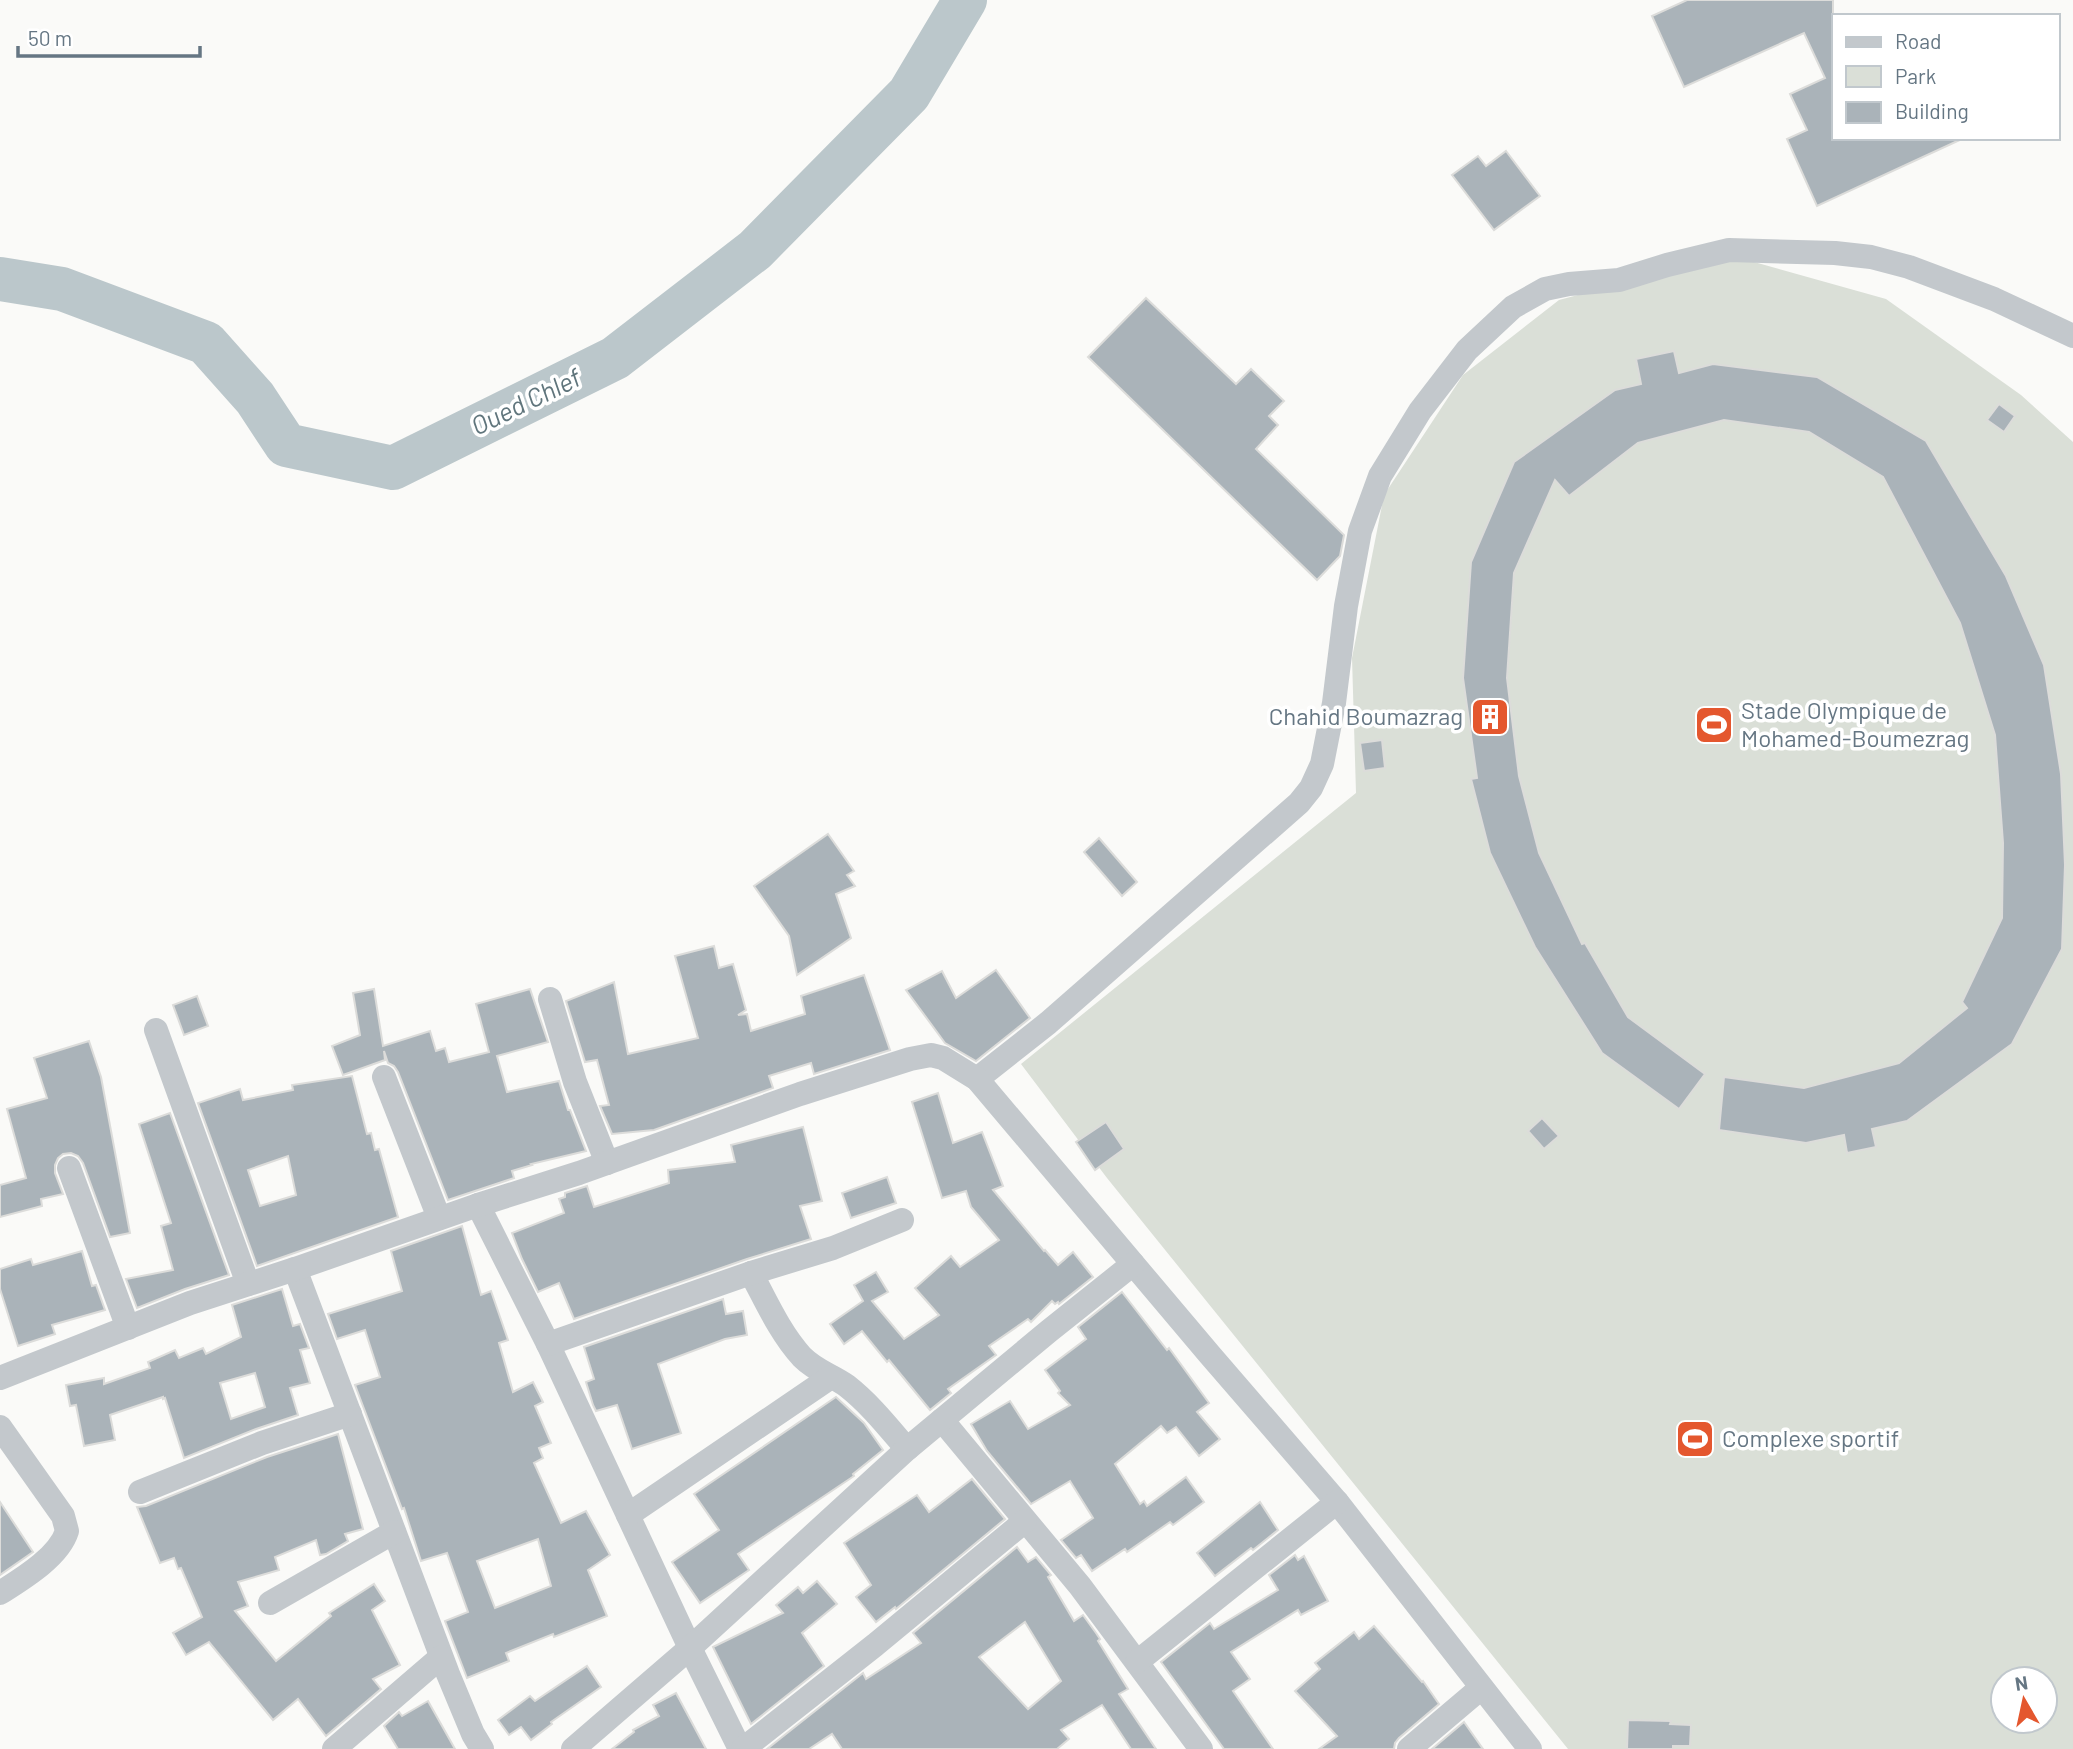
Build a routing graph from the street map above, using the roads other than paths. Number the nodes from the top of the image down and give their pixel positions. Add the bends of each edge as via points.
1 (2073, 336) edge
2 (550, 999) dead end
3 (156, 1030) dead end
4 (383, 1077) dead end
5 (977, 1079) junction
6 (607, 1163) junction
7 (69, 1168) dead end
8 (478, 1205) junction
9 (439, 1218) junction
10 (902, 1220) dead end
11 (1133, 1264) junction
12 (295, 1269) junction
13 (751, 1273) junction
14 (248, 1284) junction
15 (128, 1328) junction
16 (548, 1344) junction
17 (831, 1377) junction
18 (0, 1378) edge
19 (350, 1414) junction
20 (942, 1420) junction
21 (0, 1427) edge
22 (907, 1449) junction
23 (140, 1492) dead end
24 (1337, 1502) junction
25 (628, 1515) junction
26 (1025, 1521) junction
27 (394, 1532) junction
28 (0, 1593) edge
29 (270, 1603) dead end
30 (690, 1648) junction
31 (441, 1657) junction
32 (1138, 1662) junction
33 (1481, 1688) junction
34 (334, 1749) edge
35 (482, 1749) edge
36 (573, 1749) edge
37 (742, 1749) edge
38 (1202, 1749) edge
39 (1409, 1749) edge
40 (1530, 1749) edge

1 - 5 street via 1909,267 1835,253 1729,250 1619,281 1545,289 1513,307 1467,350 1420,411 1381,477 1360,531 1334,703 1322,764 1311,788 1101,977
2 - 6 street via 575,1082
3 - 14 street
4 - 9 street
5 - 6 street via 943,1058 910,1059
5 - 11 street
6 - 8 street
7 - 15 street
8 - 9 street
8 - 16 street
9 - 12 street
10 - 13 street
11 - 20 street
11 - 24 street
12 - 14 street
12 - 19 street
13 - 16 street
13 - 17 street via 790,1343
14 - 15 street
15 - 18 street
16 - 25 street
17 - 22 street via 865,1401
17 - 25 street
19 - 23 street
19 - 27 street
20 - 22 street
20 - 26 street
21 - 28 street via 63,1517 67,1531 46,1560
22 - 30 street
24 - 32 street
24 - 33 street
25 - 30 street
26 - 32 street
26 - 37 street
27 - 29 street
27 - 31 street
30 - 36 street
30 - 37 street
31 - 34 street
31 - 35 street
32 - 38 street
33 - 39 street
33 - 40 street

